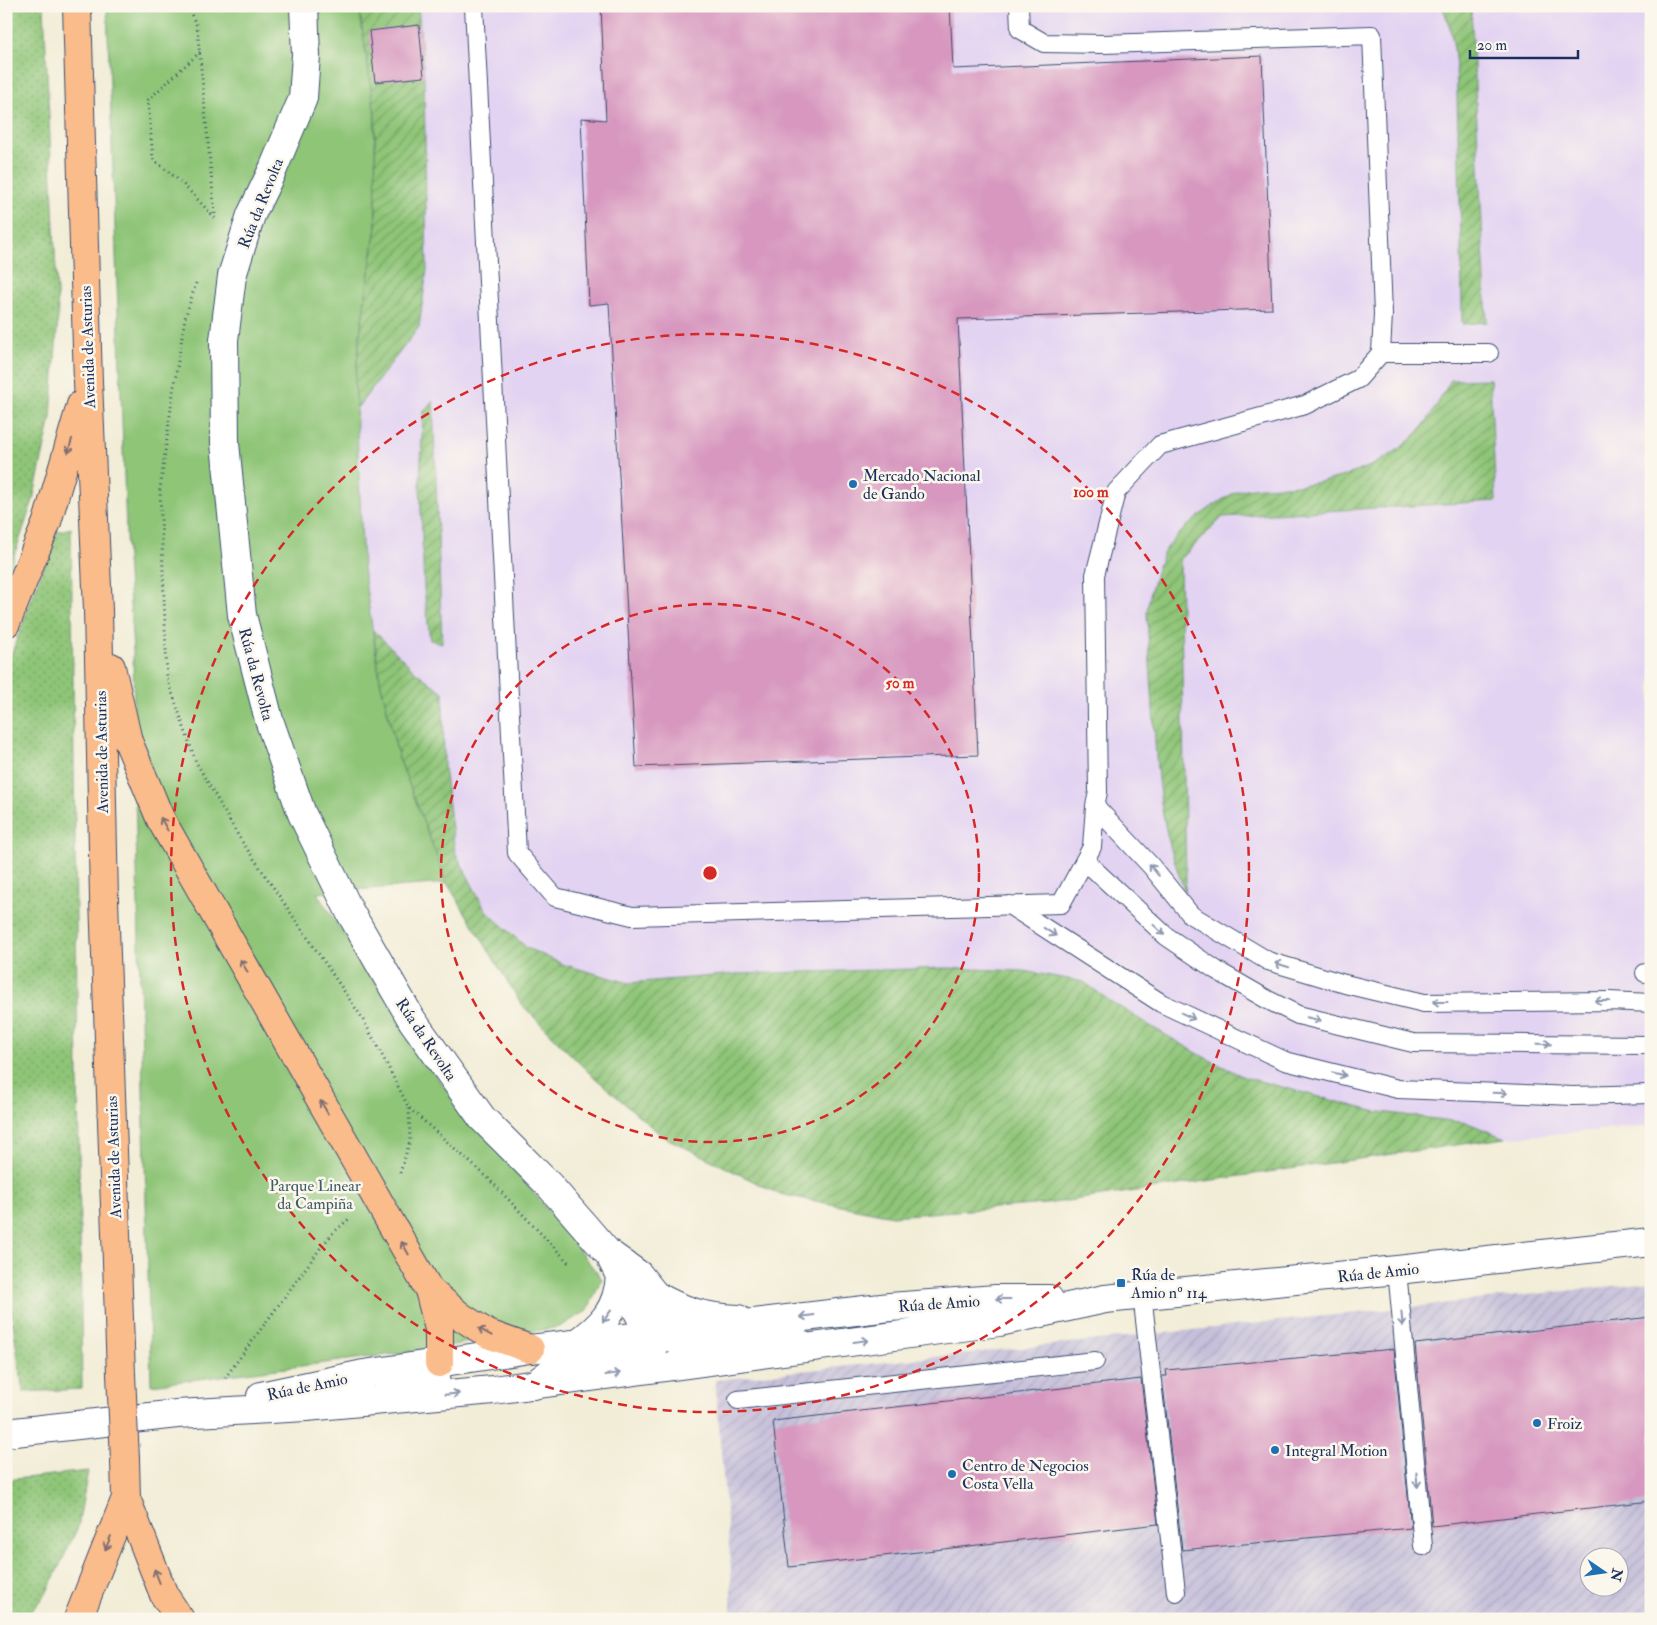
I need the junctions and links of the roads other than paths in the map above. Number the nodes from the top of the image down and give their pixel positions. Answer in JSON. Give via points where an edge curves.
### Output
{"nodes":[{"id":1,"x":77,"y":6,"type":"edge"},
{"id":2,"x":304,"y":6,"type":"edge"},
{"id":3,"x":474,"y":6,"type":"edge"},
{"id":4,"x":1019,"y":6,"type":"edge"},
{"id":5,"x":1381,"y":353,"type":"junction"},
{"id":6,"x":1489,"y":353,"type":"dead end"},
{"id":7,"x":88,"y":382,"type":"junction"},
{"id":8,"x":98,"y":610,"type":"junction"},
{"id":9,"x":6,"y":623,"type":"edge"},
{"id":10,"x":1095,"y":806,"type":"junction"},
{"id":11,"x":1085,"y":861,"type":"junction"},
{"id":12,"x":1009,"y":905,"type":"junction"},
{"id":13,"x":1651,"y":1003,"type":"edge"},
{"id":14,"x":1651,"y":1045,"type":"edge"},
{"id":15,"x":1651,"y":1094,"type":"edge"},
{"id":16,"x":1651,"y":1242,"type":"edge"},
{"id":17,"x":608,"y":1252,"type":"junction"},
{"id":18,"x":1397,"y":1270,"type":"junction"},
{"id":19,"x":620,"y":1276,"type":"junction"},
{"id":20,"x":429,"y":1290,"type":"junction"},
{"id":21,"x":1142,"y":1294,"type":"junction"},
{"id":22,"x":655,"y":1295,"type":"junction"},
{"id":23,"x":1104,"y":1299,"type":"junction"},
{"id":24,"x":774,"y":1320,"type":"junction"},
{"id":25,"x":660,"y":1334,"type":"junction"},
{"id":26,"x":576,"y":1344,"type":"junction"},
{"id":27,"x":820,"y":1346,"type":"junction"},
{"id":28,"x":530,"y":1349,"type":"junction"},
{"id":29,"x":1095,"y":1361,"type":"dead end"},
{"id":30,"x":439,"y":1363,"type":"junction"},
{"id":31,"x":534,"y":1385,"type":"junction"},
{"id":32,"x":738,"y":1400,"type":"dead end"},
{"id":33,"x":322,"y":1406,"type":"junction"},
{"id":34,"x":177,"y":1414,"type":"junction"},
{"id":35,"x":6,"y":1433,"type":"edge"},
{"id":36,"x":126,"y":1498,"type":"junction"},
{"id":37,"x":1423,"y":1546,"type":"dead end"},
{"id":38,"x":1176,"y":1592,"type":"dead end"},
{"id":39,"x":78,"y":1619,"type":"edge"},
{"id":40,"x":180,"y":1619,"type":"edge"}],
"edges":[{"from":1,"to":7,"type":"main road","name":"Avenida de Asturias"},
{"from":2,"to":17,"type":"street","name":"Rúa da Revolta","via":[[306,55],[303,98],[251,216],[232,276],[224,340],[225,443],[242,615],[269,720],[302,814],[350,912],[412,1020],[482,1118],[549,1185]]},
{"from":3,"to":12,"type":"lane","via":[[517,853],[554,897],[632,916]]},
{"from":4,"to":5,"type":"lane","via":[[1020,29],[1044,43],[1372,35],[1383,314]]},
{"from":5,"to":6,"type":"lane"},
{"from":5,"to":10,"type":"lane","via":[[1358,379],[1305,404],[1160,445],[1116,492],[1095,575],[1098,792]]},
{"from":7,"to":8,"type":"main road","name":"Avenida de Asturias"},
{"from":7,"to":9,"type":"main road","one_way":true,"via":[[47,522]]},
{"from":20,"to":8,"type":"main road","one_way":true,"via":[[160,818],[128,741]]},
{"from":8,"to":36,"type":"main road","name":"Avenida de Asturias","bridge":true},
{"from":10,"to":11,"type":"lane","via":[[1092,847]]},
{"from":13,"to":10,"type":"lane","one_way":true,"via":[[1424,1002],[1345,984],[1268,961],[1191,915]]},
{"from":11,"to":12,"type":"lane","via":[[1061,904]]},
{"from":11,"to":14,"type":"lane","one_way":true,"via":[[1166,936],[1216,970],[1298,1015],[1413,1043]]},
{"from":12,"to":15,"type":"lane","one_way":true,"via":[[1160,1003],[1285,1061],[1398,1089],[1573,1096]]},
{"from":16,"to":18,"type":"street","name":"Rúa de Amio"},
{"from":17,"to":19,"type":"street","name":"Rúa da Revolta"},
{"from":17,"to":22,"type":"street","name":"Rúa da Revolta","via":[[638,1275]]},
{"from":18,"to":21,"type":"street","name":"Rúa de Amio"},
{"from":18,"to":37,"type":"lane","one_way":true},
{"from":19,"to":25,"type":"street","name":"Rúa da Revolta","via":[[644,1324]]},
{"from":19,"to":26,"type":"street","one_way":true,"via":[[612,1309],[600,1326]]},
{"from":28,"to":20,"type":"main road","one_way":true,"via":[[488,1334]]},
{"from":20,"to":30,"type":"main road","via":[[439,1329]]},
{"from":21,"to":23,"type":"street","name":"Rúa de Amio"},
{"from":21,"to":38,"type":"lane"},
{"from":22,"to":24,"type":"street","name":"Rúa de Amio","via":[[695,1314],[712,1318]]},
{"from":22,"to":25,"type":"street","name":"Rúa da Revolta","via":[[663,1324]]},
{"from":23,"to":24,"type":"street","name":"Rúa de Amio","one_way":true,"via":[[996,1299],[890,1306]]},
{"from":27,"to":23,"type":"street","name":"Rúa de Amio","one_way":true,"via":[[998,1322]]},
{"from":24,"to":25,"type":"street","name":"Rúa de Amio"},
{"from":25,"to":26,"type":"street","name":"Rúa de Amio"},
{"from":25,"to":27,"type":"street","name":"Rúa de Amio","via":[[691,1344],[754,1339]]},
{"from":25,"to":31,"type":"street","via":[[653,1346],[558,1366]]},
{"from":26,"to":28,"type":"street","name":"Rúa de Amio"},
{"from":31,"to":27,"type":"street","name":"Rúa de Amio","one_way":true},
{"from":28,"to":30,"type":"street","name":"Rúa de Amio"},
{"from":29,"to":32,"type":"lane"},
{"from":30,"to":33,"type":"street","name":"Rúa de Amio","via":[[436,1375],[427,1382],[359,1391]]},
{"from":30,"to":34,"type":"street","name":"Rúa de Amio","via":[[364,1374]]},
{"from":33,"to":31,"type":"street","name":"Rúa de Amio","one_way":true},
{"from":33,"to":34,"type":"street","name":"Rúa de Amio"},
{"from":34,"to":35,"type":"street","name":"Rúa de Amio"},
{"from":36,"to":39,"type":"main road","one_way":true},
{"from":40,"to":36,"type":"main road","one_way":true,"via":[[164,1595]]}]}
